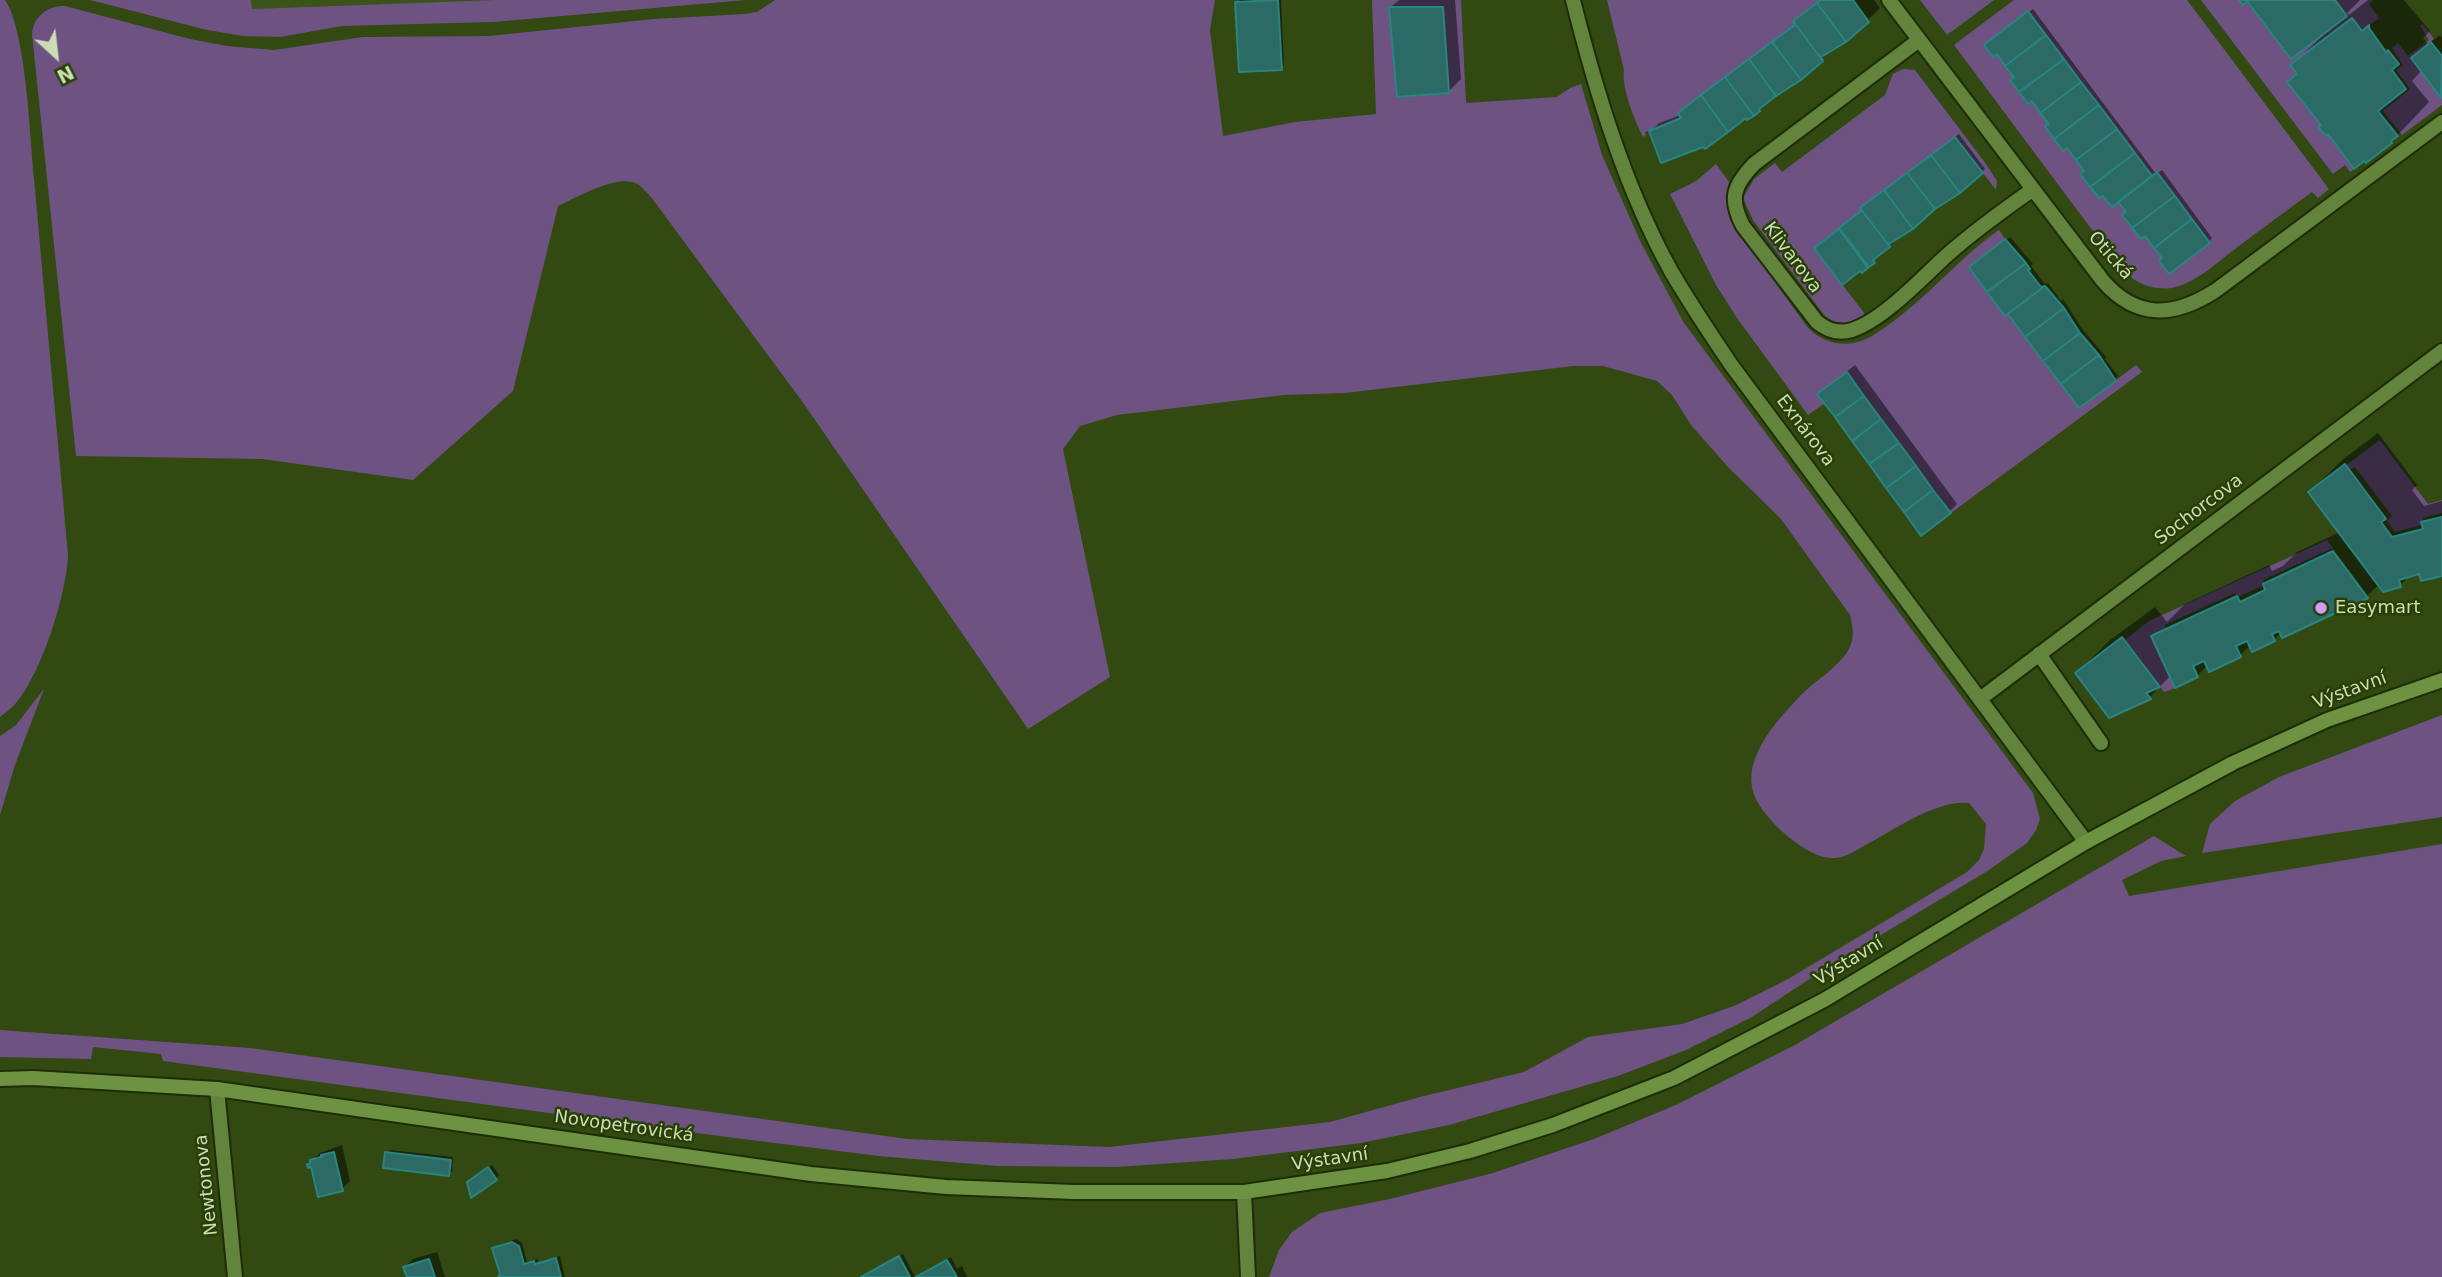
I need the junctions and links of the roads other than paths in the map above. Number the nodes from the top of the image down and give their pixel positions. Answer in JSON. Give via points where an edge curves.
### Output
{"nodes":[{"id":1,"x":1573,"y":0,"type":"edge"},
{"id":2,"x":1889,"y":0,"type":"edge"},
{"id":3,"x":1919,"y":40,"type":"junction"},
{"id":4,"x":2442,"y":122,"type":"edge"},
{"id":5,"x":2032,"y":190,"type":"junction"},
{"id":6,"x":2442,"y":351,"type":"edge"},
{"id":7,"x":2039,"y":654,"type":"junction"},
{"id":8,"x":2442,"y":680,"type":"edge"},
{"id":9,"x":1980,"y":699,"type":"junction"},
{"id":10,"x":2101,"y":743,"type":"dead end"},
{"id":11,"x":2086,"y":842,"type":"junction"},
{"id":12,"x":0,"y":1079,"type":"edge"},
{"id":13,"x":217,"y":1089,"type":"junction"},
{"id":14,"x":1244,"y":1192,"type":"junction"},
{"id":15,"x":235,"y":1277,"type":"edge"},
{"id":16,"x":1248,"y":1277,"type":"edge"}],
"edges":[{"from":1,"to":9,"type":"street","name":"Exnárova","via":[[1618,149],[1671,271],[1732,366]]},
{"from":2,"to":3,"type":"street","name":"Otická"},
{"from":3,"to":5,"type":"street","name":"Otická"},
{"from":3,"to":5,"type":"street","name":"Klivarova","via":[[1744,174],[1734,200],[1743,226],[1817,322],[1841,332],[1862,326],[1887,308]]},
{"from":4,"to":5,"type":"street","name":"Otická","via":[[2215,291],[2164,312],[2133,305],[2110,289]]},
{"from":6,"to":7,"type":"street","name":"Sochorcova"},
{"from":7,"to":9,"type":"street","name":"Sochorcova"},
{"from":7,"to":10,"type":"street"},
{"from":8,"to":11,"type":"main road","name":"Výstavní","via":[[2315,725],[2232,762]]},
{"from":9,"to":11,"type":"street","name":"Exnárova"},
{"from":11,"to":14,"type":"main road","name":"Výstavní","via":[[1824,1000],[1674,1078],[1470,1151],[1387,1171]]},
{"from":12,"to":13,"type":"main road","name":"Novopetrovická"},
{"from":13,"to":14,"type":"main road","name":"Novopetrovická","via":[[869,1181],[1074,1192]]},
{"from":13,"to":15,"type":"street","name":"Newtonova"},
{"from":14,"to":16,"type":"street"}]}
